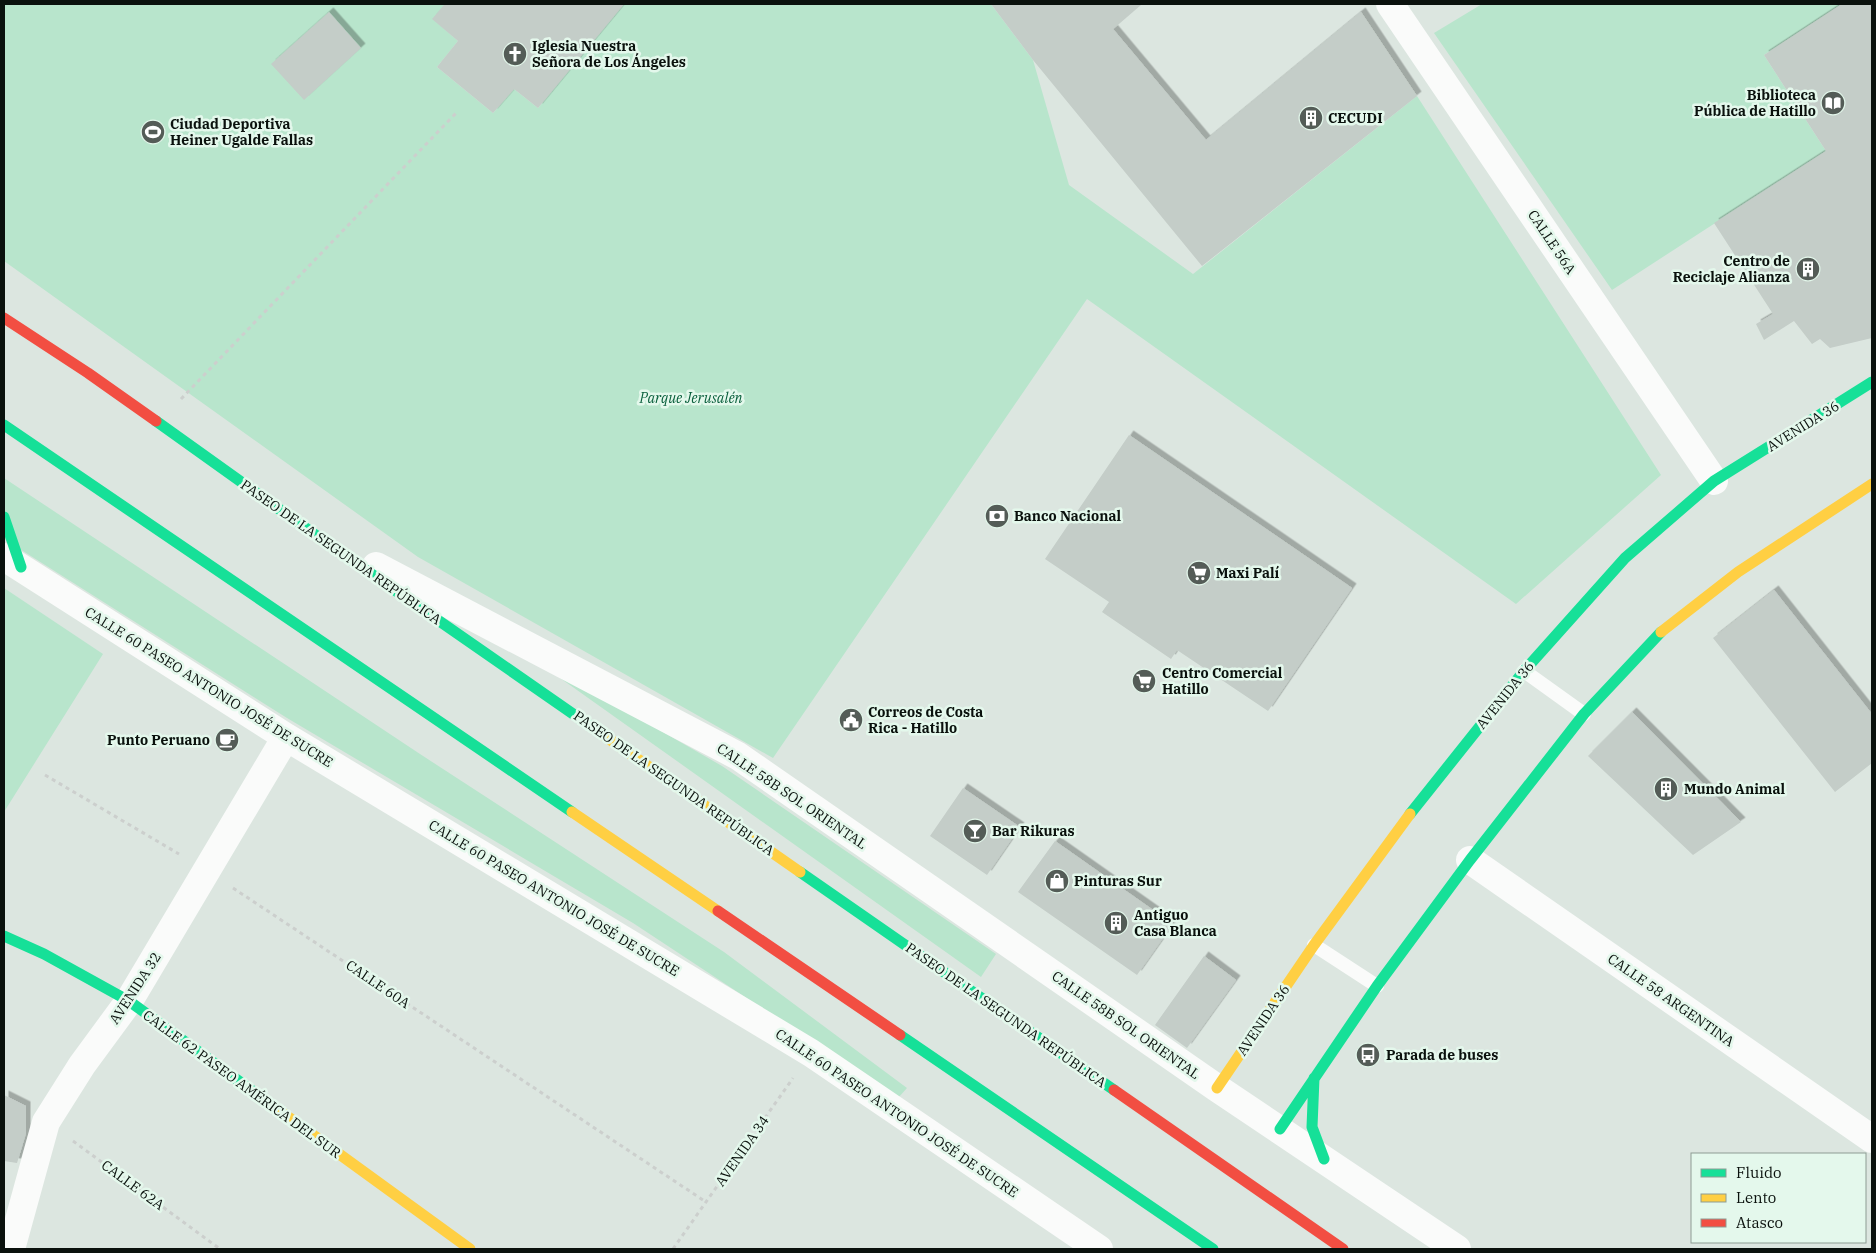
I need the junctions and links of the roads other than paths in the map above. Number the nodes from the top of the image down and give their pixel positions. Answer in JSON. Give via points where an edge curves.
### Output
{"nodes":[{"id":1,"x":1390,"y":4,"type":"edge"},
{"id":2,"x":4,"y":307,"type":"edge"},
{"id":3,"x":4,"y":318,"type":"edge"},
{"id":4,"x":88,"y":373,"type":"junction"},
{"id":5,"x":1872,"y":382,"type":"edge"},
{"id":6,"x":4,"y":425,"type":"edge"},
{"id":7,"x":1714,"y":481,"type":"junction"},
{"id":8,"x":1872,"y":484,"type":"edge"},
{"id":9,"x":4,"y":517,"type":"edge"},
{"id":10,"x":314,"y":534,"type":"junction"},
{"id":11,"x":12,"y":562,"type":"edge"},
{"id":12,"x":1524,"y":671,"type":"junction"},
{"id":13,"x":1584,"y":714,"type":"junction"},
{"id":14,"x":286,"y":737,"type":"junction"},
{"id":15,"x":1470,"y":860,"type":"junction"},
{"id":16,"x":4,"y":936,"type":"edge"},
{"id":17,"x":1314,"y":945,"type":"junction"},
{"id":18,"x":1377,"y":986,"type":"junction"},
{"id":19,"x":129,"y":1002,"type":"junction"},
{"id":20,"x":1314,"y":1077,"type":"junction"},
{"id":21,"x":1217,"y":1088,"type":"junction"},
{"id":22,"x":1280,"y":1130,"type":"junction"},
{"id":23,"x":1872,"y":1139,"type":"edge"},
{"id":24,"x":1324,"y":1159,"type":"junction"},
{"id":25,"x":11,"y":1249,"type":"edge"},
{"id":26,"x":470,"y":1249,"type":"edge"},
{"id":27,"x":1099,"y":1249,"type":"edge"},
{"id":28,"x":1213,"y":1249,"type":"edge"},
{"id":29,"x":1344,"y":1249,"type":"edge"},
{"id":30,"x":1457,"y":1249,"type":"edge"}],
"edges":[{"from":1,"to":7,"type":"street","name":"CALLE 56A"},
{"from":2,"to":4,"type":"main road"},
{"from":3,"to":4,"type":"main road","name":"PASEO DE LA SEGUNDA REPÚBLICA"},
{"from":4,"to":10,"type":"main road","name":"PASEO DE LA SEGUNDA REPÚBLICA"},
{"from":5,"to":7,"type":"main road","name":"AVENIDA 36"},
{"from":6,"to":28,"type":"main road"},
{"from":7,"to":12,"type":"main road","name":"AVENIDA 36","via":[[1625,558]]},
{"from":8,"to":13,"type":"main road","via":[[1738,572],[1663,630]]},
{"from":9,"to":11,"type":"main road"},
{"from":10,"to":21,"type":"street","name":"CALLE 58B SOL ORIENTAL","via":[[738,756]]},
{"from":10,"to":29,"type":"main road","name":"PASEO DE LA SEGUNDA REPÚBLICA"},
{"from":11,"to":14,"type":"street","name":"CALLE 60 PASEO ANTONIO JOSÉ DE SUCRE"},
{"from":12,"to":13,"type":"lane"},
{"from":12,"to":17,"type":"main road","name":"AVENIDA 36","via":[[1424,795]]},
{"from":13,"to":15,"type":"main road"},
{"from":14,"to":19,"type":"street","name":"AVENIDA 32"},
{"from":14,"to":27,"type":"street","name":"CALLE 60 PASEO ANTONIO JOSÉ DE SUCRE","via":[[811,1053]]},
{"from":15,"to":18,"type":"main road"},
{"from":15,"to":23,"type":"street","name":"CALLE 58 ARGENTINA"},
{"from":16,"to":19,"type":"main road","name":"CALLE 62 PASEO AMÉRICA DEL SUR","via":[[44,954]]},
{"from":17,"to":18,"type":"lane"},
{"from":17,"to":21,"type":"main road","name":"AVENIDA 36"},
{"from":18,"to":20,"type":"main road"},
{"from":19,"to":25,"type":"street","name":"AVENIDA 32","via":[[82,1065],[46,1122]]},
{"from":19,"to":26,"type":"main road","name":"CALLE 62 PASEO AMÉRICA DEL SUR"},
{"from":20,"to":22,"type":"main road"},
{"from":20,"to":24,"type":"main road","via":[[1312,1127]]},
{"from":21,"to":22,"type":"street"},
{"from":22,"to":24,"type":"street"},
{"from":24,"to":30,"type":"street"}]}
